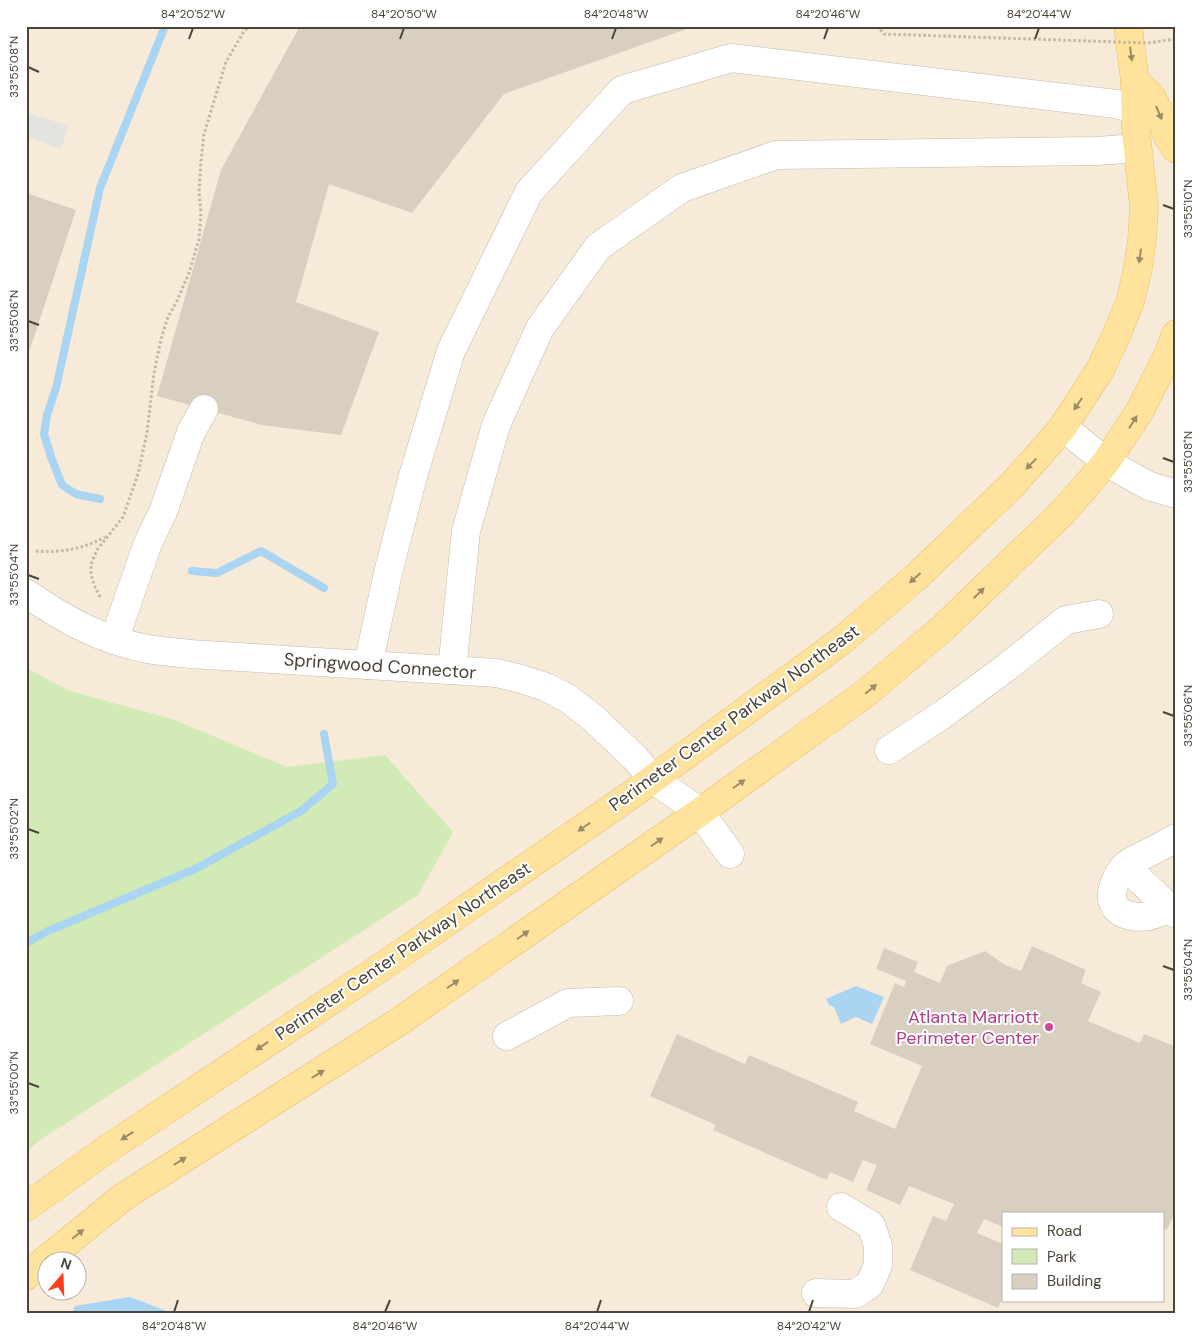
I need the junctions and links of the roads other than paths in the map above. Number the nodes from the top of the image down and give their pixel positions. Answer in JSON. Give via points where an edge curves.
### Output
{"nodes":[{"id":1,"x":1128,"y":26,"type":"edge"},
{"id":2,"x":1135,"y":81,"type":"junction"},
{"id":3,"x":1136,"y":110,"type":"junction"},
{"id":4,"x":1137,"y":148,"type":"junction"},
{"id":5,"x":1176,"y":149,"type":"edge"},
{"id":6,"x":1176,"y":334,"type":"edge"},
{"id":7,"x":204,"y":409,"type":"dead end"},
{"id":8,"x":1063,"y":427,"type":"junction"},
{"id":9,"x":1106,"y":462,"type":"junction"},
{"id":10,"x":1176,"y":494,"type":"edge"},
{"id":11,"x":26,"y":593,"type":"edge"},
{"id":12,"x":1099,"y":614,"type":"dead end"},
{"id":13,"x":114,"y":640,"type":"junction"},
{"id":14,"x":368,"y":665,"type":"junction"},
{"id":15,"x":452,"y":670,"type":"junction"},
{"id":16,"x":889,"y":750,"type":"dead end"},
{"id":17,"x":653,"y":779,"type":"junction"},
{"id":18,"x":700,"y":812,"type":"junction"},
{"id":19,"x":1176,"y":838,"type":"edge"},
{"id":20,"x":730,"y":854,"type":"dead end"},
{"id":21,"x":1125,"y":866,"type":"junction"},
{"id":22,"x":1172,"y":911,"type":"edge"},
{"id":23,"x":619,"y":1001,"type":"dead end"},
{"id":24,"x":507,"y":1036,"type":"dead end"},
{"id":25,"x":26,"y":1207,"type":"edge"},
{"id":26,"x":841,"y":1207,"type":"dead end"},
{"id":27,"x":26,"y":1276,"type":"edge"},
{"id":28,"x":816,"y":1292,"type":"dead end"}],
"edges":[{"from":1,"to":2,"type":"main road","name":"Perimeter Center Parkway Northeast","one_way":true},
{"from":2,"to":3,"type":"main road","name":"Perimeter Center Parkway Northeast"},
{"from":2,"to":5,"type":"main road","one_way":true,"via":[[1151,96]]},
{"from":3,"to":4,"type":"main road","name":"Perimeter Center Parkway Northeast"},
{"from":3,"to":14,"type":"street","via":[[1109,103],[731,58],[622,90],[529,192],[450,351],[413,476]]},
{"from":4,"to":8,"type":"main road","name":"Perimeter Center Parkway Northeast","one_way":true,"via":[[1144,207],[1138,268],[1130,302],[1100,370]]},
{"from":4,"to":15,"type":"street","via":[[776,155],[682,188],[598,247],[540,328],[496,425],[466,531]]},
{"from":9,"to":6,"type":"main road","one_way":true,"via":[[1139,412]]},
{"from":7,"to":13,"type":"street","via":[[191,432]]},
{"from":8,"to":9,"type":"street"},
{"from":8,"to":17,"type":"main road","name":"Perimeter Center Parkway Northeast","one_way":true,"via":[[1011,486],[915,578],[841,642]]},
{"from":9,"to":10,"type":"street","via":[[1149,486]]},
{"from":18,"to":9,"type":"main road","one_way":true,"via":[[866,693],[944,627],[1063,512]]},
{"from":11,"to":13,"type":"street","name":"Springwood Connector","via":[[88,631]]},
{"from":12,"to":16,"type":"street","via":[[1066,620],[1007,667]]},
{"from":13,"to":14,"type":"street","name":"Springwood Connector","via":[[149,650]]},
{"from":14,"to":15,"type":"street","name":"Springwood Connector"},
{"from":15,"to":17,"type":"street","name":"Springwood Connector","via":[[497,673],[546,687],[592,717]]},
{"from":17,"to":18,"type":"street","name":"Springwood Connector"},
{"from":17,"to":25,"type":"main road","name":"Perimeter Center Parkway Northeast","one_way":true},
{"from":18,"to":20,"type":"street","name":"Springwood Connector"},
{"from":27,"to":18,"type":"main road","one_way":true,"via":[[123,1197],[400,1021]]},
{"from":19,"to":21,"type":"street"},
{"from":21,"to":22,"type":"street"},
{"from":21,"to":22,"type":"street","via":[[1111,891],[1114,907],[1139,917]]},
{"from":23,"to":24,"type":"street","via":[[568,1003]]},
{"from":26,"to":28,"type":"street","via":[[871,1225],[878,1245],[878,1265],[870,1284],[855,1294]]}]}
